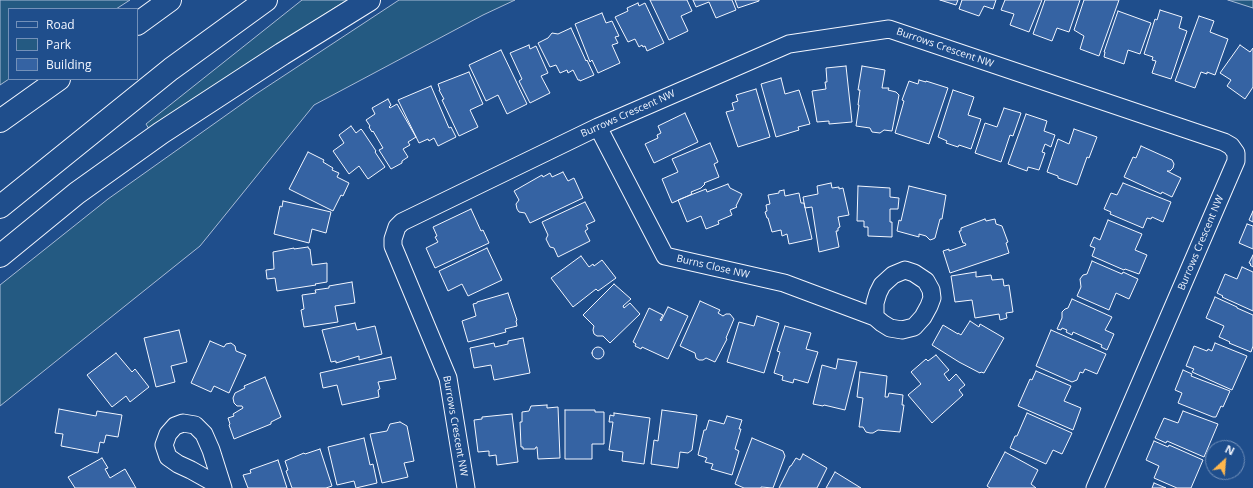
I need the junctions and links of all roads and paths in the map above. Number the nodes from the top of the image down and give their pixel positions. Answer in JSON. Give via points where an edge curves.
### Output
{"nodes":[{"id":1,"x":170,"y":0,"type":"edge"},
{"id":2,"x":266,"y":0,"type":"edge"},
{"id":3,"x":369,"y":0,"type":"edge"},
{"id":4,"x":138,"y":23,"type":"edge"},
{"id":5,"x":58,"y":80,"type":"edge"},
{"id":6,"x":0,"y":121,"type":"edge"},
{"id":7,"x":598,"y":127,"type":"junction"},
{"id":8,"x":0,"y":207,"type":"edge"},
{"id":9,"x":0,"y":256,"type":"edge"},
{"id":10,"x":875,"y":317,"type":"dead end"},
{"id":11,"x":466,"y":488,"type":"edge"},
{"id":12,"x":1095,"y":488,"type":"edge"}],
"edges":[{"from":1,"to":4,"type":"highway"},
{"from":2,"to":8,"type":"highway","via":[[172,69]]},
{"from":3,"to":9,"type":"highway","via":[[161,133],[77,192]]},
{"from":5,"to":6,"type":"highway"},
{"from":7,"to":10,"type":"street","name":"Burns Close NW","via":[[665,256],[784,283]]},
{"from":7,"to":11,"type":"street","name":"Burrows Crescent NW","via":[[402,222],[395,232],[393,246],[448,378]]},
{"from":7,"to":12,"type":"street","name":"Burrows Crescent NW","via":[[790,44],[889,29],[1231,146],[1236,153],[1236,161]]}]}
